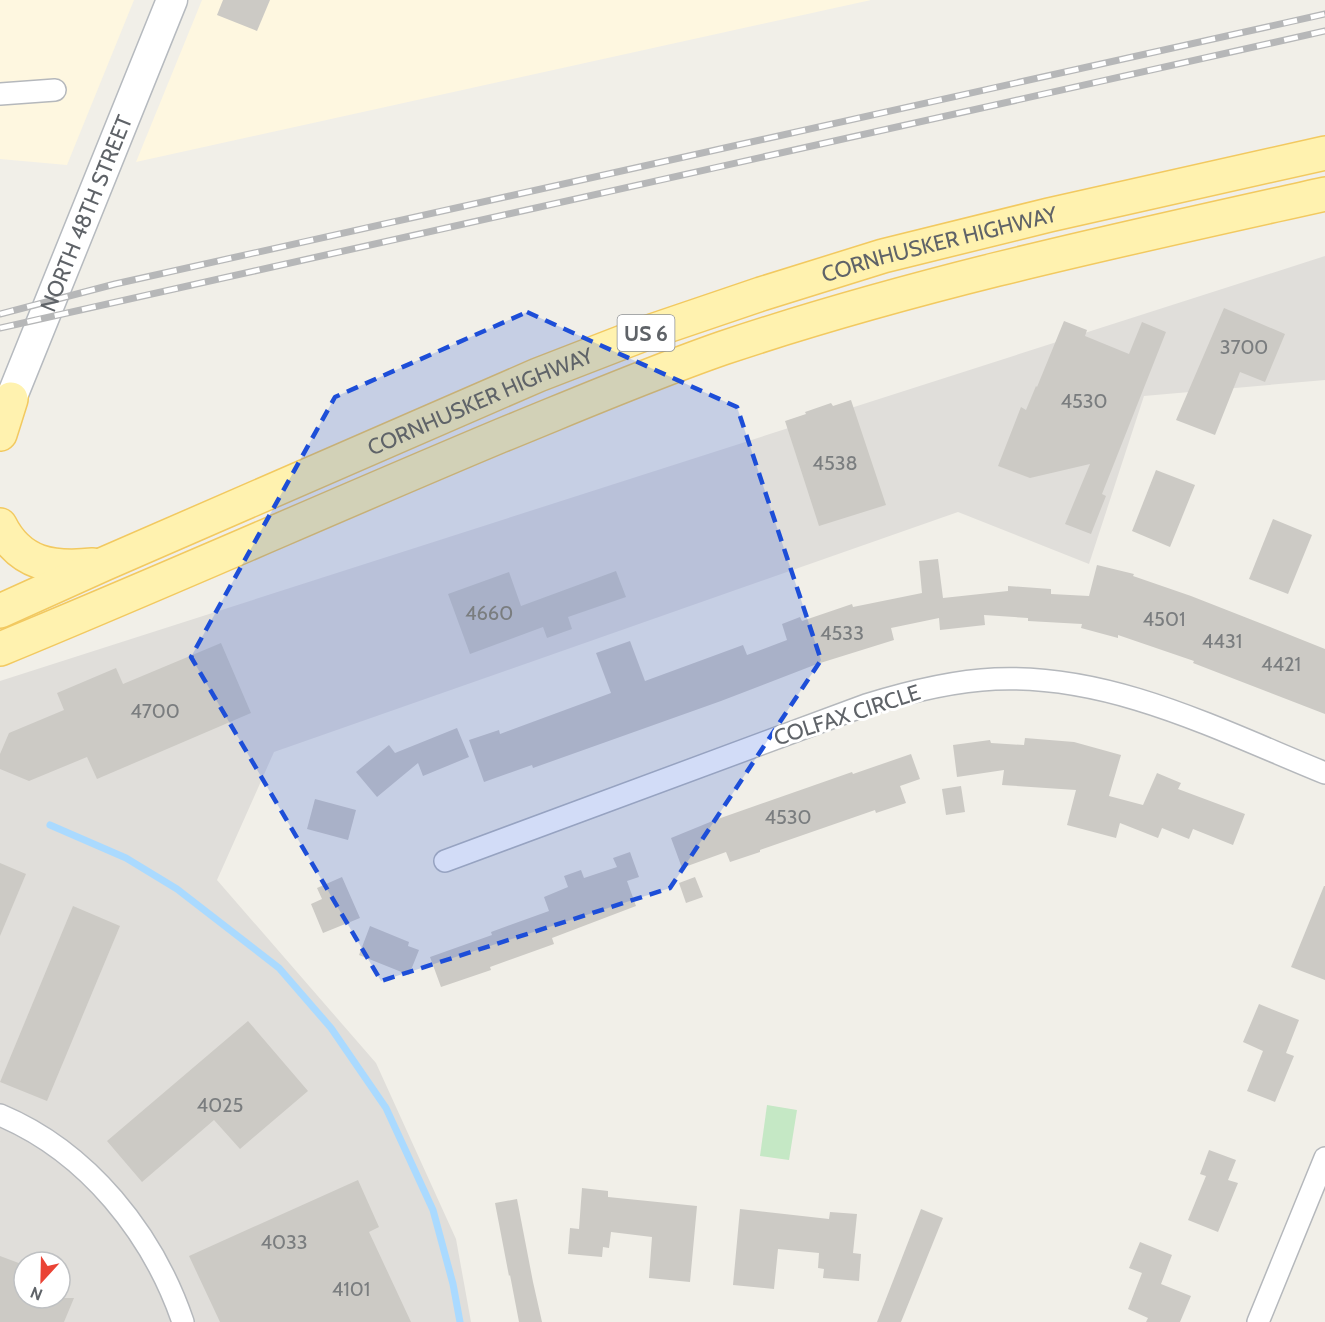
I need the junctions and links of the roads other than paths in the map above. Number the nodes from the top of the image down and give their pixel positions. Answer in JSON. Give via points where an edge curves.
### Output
{"nodes":[{"id":1,"x":172,"y":0,"type":"edge"},
{"id":2,"x":55,"y":90,"type":"dead end"},
{"id":3,"x":0,"y":94,"type":"edge"},
{"id":4,"x":1325,"y":153,"type":"edge"},
{"id":5,"x":1325,"y":194,"type":"edge"},
{"id":6,"x":4,"y":414,"type":"edge"},
{"id":7,"x":0,"y":434,"type":"edge"},
{"id":8,"x":0,"y":525,"type":"edge"},
{"id":9,"x":104,"y":564,"type":"junction"},
{"id":10,"x":0,"y":611,"type":"edge"},
{"id":11,"x":0,"y":649,"type":"edge"},
{"id":12,"x":1325,"y":773,"type":"edge"},
{"id":13,"x":445,"y":861,"type":"dead end"},
{"id":14,"x":0,"y":1115,"type":"edge"},
{"id":15,"x":1325,"y":1158,"type":"edge"},
{"id":16,"x":183,"y":1322,"type":"edge"},
{"id":17,"x":1258,"y":1322,"type":"edge"}],
"edges":[{"from":1,"to":6,"type":"main road","name":"NORTH 48TH STREET"},
{"from":2,"to":3,"type":"street"},
{"from":4,"to":9,"type":"main road","name":"CORNHUSKER HIGHWAY","number":"US 6","via":[[1049,215],[905,251],[761,294],[538,375]]},
{"from":5,"to":11,"type":"main road","name":"CORNHUSKER HIGHWAY","number":"US 6","via":[[976,274],[722,349],[390,482]]},
{"from":6,"to":7,"type":"main road"},
{"from":8,"to":9,"type":"main road","via":[[17,549],[39,562],[64,567]]},
{"from":9,"to":10,"type":"main road","name":"CORNHUSKER HIGHWAY","number":"US 6"},
{"from":12,"to":13,"type":"street","name":"COLFAX CIRCLE","via":[[1134,698],[1045,681],[970,681],[902,693],[866,705]]},
{"from":14,"to":16,"type":"street","via":[[56,1148],[121,1207],[154,1255]]},
{"from":15,"to":17,"type":"street"}]}
